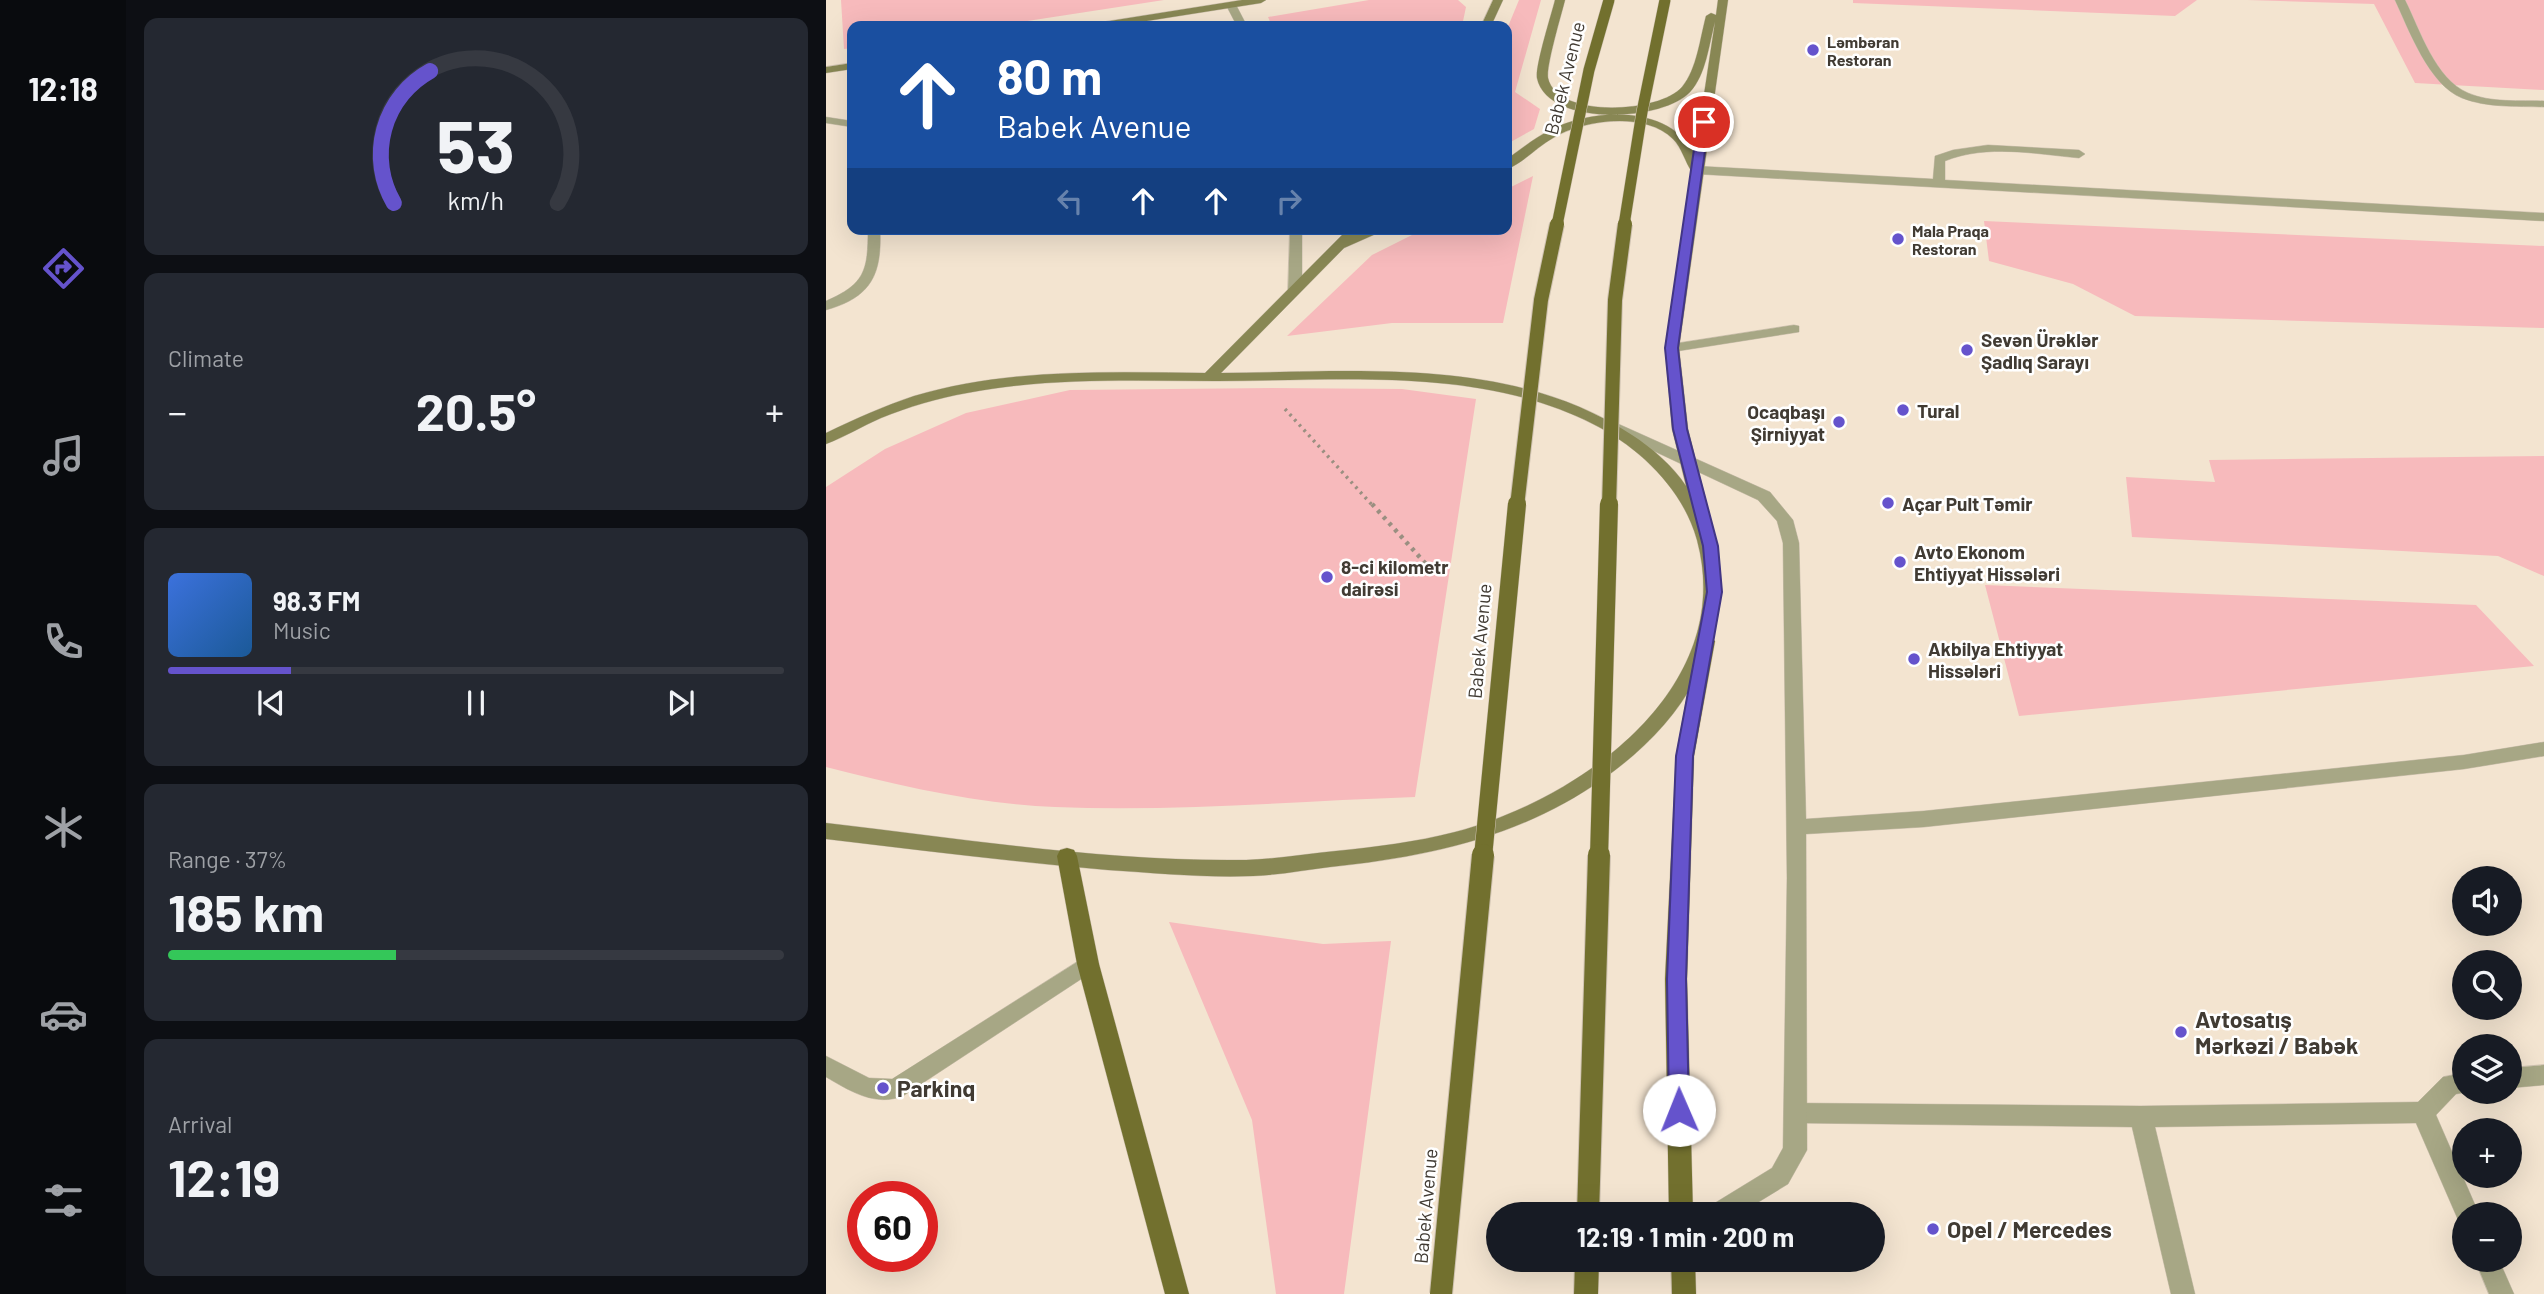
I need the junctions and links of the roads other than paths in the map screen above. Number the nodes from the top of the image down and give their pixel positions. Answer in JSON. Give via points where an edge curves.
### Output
{"nodes":[{"id":1,"x":1261,"y":0,"type":"edge"},
{"id":2,"x":1497,"y":0,"type":"edge"},
{"id":3,"x":1560,"y":0,"type":"edge"},
{"id":4,"x":1609,"y":0,"type":"edge"},
{"id":5,"x":1665,"y":0,"type":"edge"},
{"id":6,"x":1716,"y":0,"type":"edge"},
{"id":7,"x":1723,"y":0,"type":"edge"},
{"id":8,"x":2400,"y":0,"type":"edge"},
{"id":9,"x":1231,"y":2,"type":"edge"},
{"id":10,"x":1125,"y":21,"type":"edge"},
{"id":11,"x":1240,"y":21,"type":"edge"},
{"id":12,"x":1488,"y":21,"type":"edge"},
{"id":13,"x":847,"y":67,"type":"edge"},
{"id":14,"x":826,"y":70,"type":"edge"},
{"id":15,"x":2544,"y":104,"type":"edge"},
{"id":16,"x":826,"y":120,"type":"edge"},
{"id":17,"x":847,"y":123,"type":"edge"},
{"id":18,"x":2079,"y":154,"type":"dead end"},
{"id":19,"x":1512,"y":161,"type":"edge"},
{"id":20,"x":1696,"y":170,"type":"junction"},
{"id":21,"x":1939,"y":183,"type":"junction"},
{"id":22,"x":2544,"y":217,"type":"edge"},
{"id":23,"x":874,"y":235,"type":"edge"},
{"id":24,"x":1296,"y":235,"type":"edge"},
{"id":25,"x":1350,"y":235,"type":"edge"},
{"id":26,"x":1367,"y":235,"type":"edge"},
{"id":27,"x":1339,"y":247,"type":"junction"},
{"id":28,"x":1295,"y":290,"type":"junction"},
{"id":29,"x":826,"y":306,"type":"edge"},
{"id":30,"x":1794,"y":329,"type":"dead end"},
{"id":31,"x":1672,"y":348,"type":"junction"},
{"id":32,"x":1209,"y":377,"type":"junction"},
{"id":33,"x":1600,"y":421,"type":"junction"},
{"id":34,"x":826,"y":439,"type":"edge"},
{"id":35,"x":1688,"y":460,"type":"junction"},
{"id":36,"x":1710,"y":546,"type":"junction"},
{"id":37,"x":1706,"y":641,"type":"junction"},
{"id":38,"x":2544,"y":749,"type":"edge"},
{"id":39,"x":1794,"y":827,"type":"junction"},
{"id":40,"x":826,"y":831,"type":"edge"},
{"id":41,"x":1067,"y":856,"type":"junction"},
{"id":42,"x":1088,"y":964,"type":"junction"},
{"id":43,"x":826,"y":1066,"type":"edge"},
{"id":44,"x":2544,"y":1075,"type":"edge"},
{"id":45,"x":2522,"y":1077,"type":"edge"},
{"id":46,"x":2452,"y":1084,"type":"edge"},
{"id":47,"x":2423,"y":1112,"type":"junction"},
{"id":48,"x":1795,"y":1113,"type":"junction"},
{"id":49,"x":2141,"y":1117,"type":"junction"},
{"id":50,"x":1588,"y":1202,"type":"edge"},
{"id":51,"x":1681,"y":1202,"type":"edge"},
{"id":52,"x":1738,"y":1202,"type":"edge"},
{"id":53,"x":2463,"y":1202,"type":"edge"},
{"id":54,"x":1587,"y":1272,"type":"edge"},
{"id":55,"x":1683,"y":1272,"type":"edge"},
{"id":56,"x":2492,"y":1272,"type":"edge"},
{"id":57,"x":1177,"y":1294,"type":"edge"},
{"id":58,"x":1441,"y":1294,"type":"edge"},
{"id":59,"x":1586,"y":1294,"type":"edge"},
{"id":60,"x":1684,"y":1294,"type":"edge"},
{"id":61,"x":2183,"y":1294,"type":"edge"},
{"id":62,"x":2502,"y":1294,"type":"edge"}],
"edges":[{"from":1,"to":9,"type":"main road"},
{"from":2,"to":12,"type":"main road"},
{"from":3,"to":6,"type":"main road","via":[[1543,85],[1564,103],[1609,112],[1657,106],[1684,92]]},
{"from":4,"to":58,"type":"main road","name":"Babek Avenue","bridge":true,"via":[[1541,300]]},
{"from":5,"to":50,"type":"main road","bridge":true,"via":[[1648,70],[1615,300]]},
{"from":7,"to":20,"type":"main road"},
{"from":8,"to":15,"type":"street","via":[[2438,72],[2459,93],[2497,102]]},
{"from":9,"to":10,"type":"main road"},
{"from":9,"to":11,"type":"street"},
{"from":13,"to":14,"type":"main road"},
{"from":16,"to":17,"type":"street"},
{"from":18,"to":21,"type":"street","via":[[1953,152],[1939,159]]},
{"from":19,"to":20,"type":"main road","via":[[1569,126],[1622,120],[1672,132]]},
{"from":20,"to":21,"type":"street"},
{"from":20,"to":31,"type":"main road"},
{"from":21,"to":22,"type":"street"},
{"from":23,"to":29,"type":"street","via":[[872,275],[856,293]]},
{"from":24,"to":28,"type":"street"},
{"from":25,"to":27,"type":"main road"},
{"from":26,"to":27,"type":"main road"},
{"from":27,"to":28,"type":"main road"},
{"from":28,"to":32,"type":"main road"},
{"from":30,"to":31,"type":"street"},
{"from":31,"to":35,"type":"main road","via":[[1674,393]]},
{"from":32,"to":33,"type":"main road","via":[[1368,377],[1475,384],[1530,395]]},
{"from":32,"to":34,"type":"main road","via":[[1010,380],[928,397]]},
{"from":33,"to":35,"type":"street"},
{"from":33,"to":36,"type":"main road","via":[[1664,467],[1692,504]]},
{"from":35,"to":36,"type":"main road"},
{"from":35,"to":39,"type":"street","via":[[1764,496],[1785,520],[1791,543]]},
{"from":36,"to":37,"type":"main road","via":[[1714,592]]},
{"from":37,"to":41,"type":"main road","via":[[1684,687],[1655,722],[1600,772],[1541,808],[1472,835],[1397,853],[1247,868]]},
{"from":37,"to":51,"type":"main road","via":[[1685,756],[1676,979]]},
{"from":38,"to":39,"type":"street","via":[[2464,762],[1924,819]]},
{"from":39,"to":48,"type":"street"},
{"from":40,"to":41,"type":"main road"},
{"from":41,"to":42,"type":"main road"},
{"from":42,"to":43,"type":"street","via":[[895,1089],[866,1088]]},
{"from":42,"to":57,"type":"main road"},
{"from":44,"to":45,"type":"street"},
{"from":46,"to":47,"type":"street"},
{"from":47,"to":49,"type":"street"},
{"from":47,"to":53,"type":"street"},
{"from":48,"to":49,"type":"street"},
{"from":48,"to":52,"type":"street","via":[[1795,1150],[1780,1176]]},
{"from":49,"to":61,"type":"street"},
{"from":54,"to":59,"type":"main road"},
{"from":55,"to":60,"type":"main road"},
{"from":56,"to":62,"type":"street"}]}
